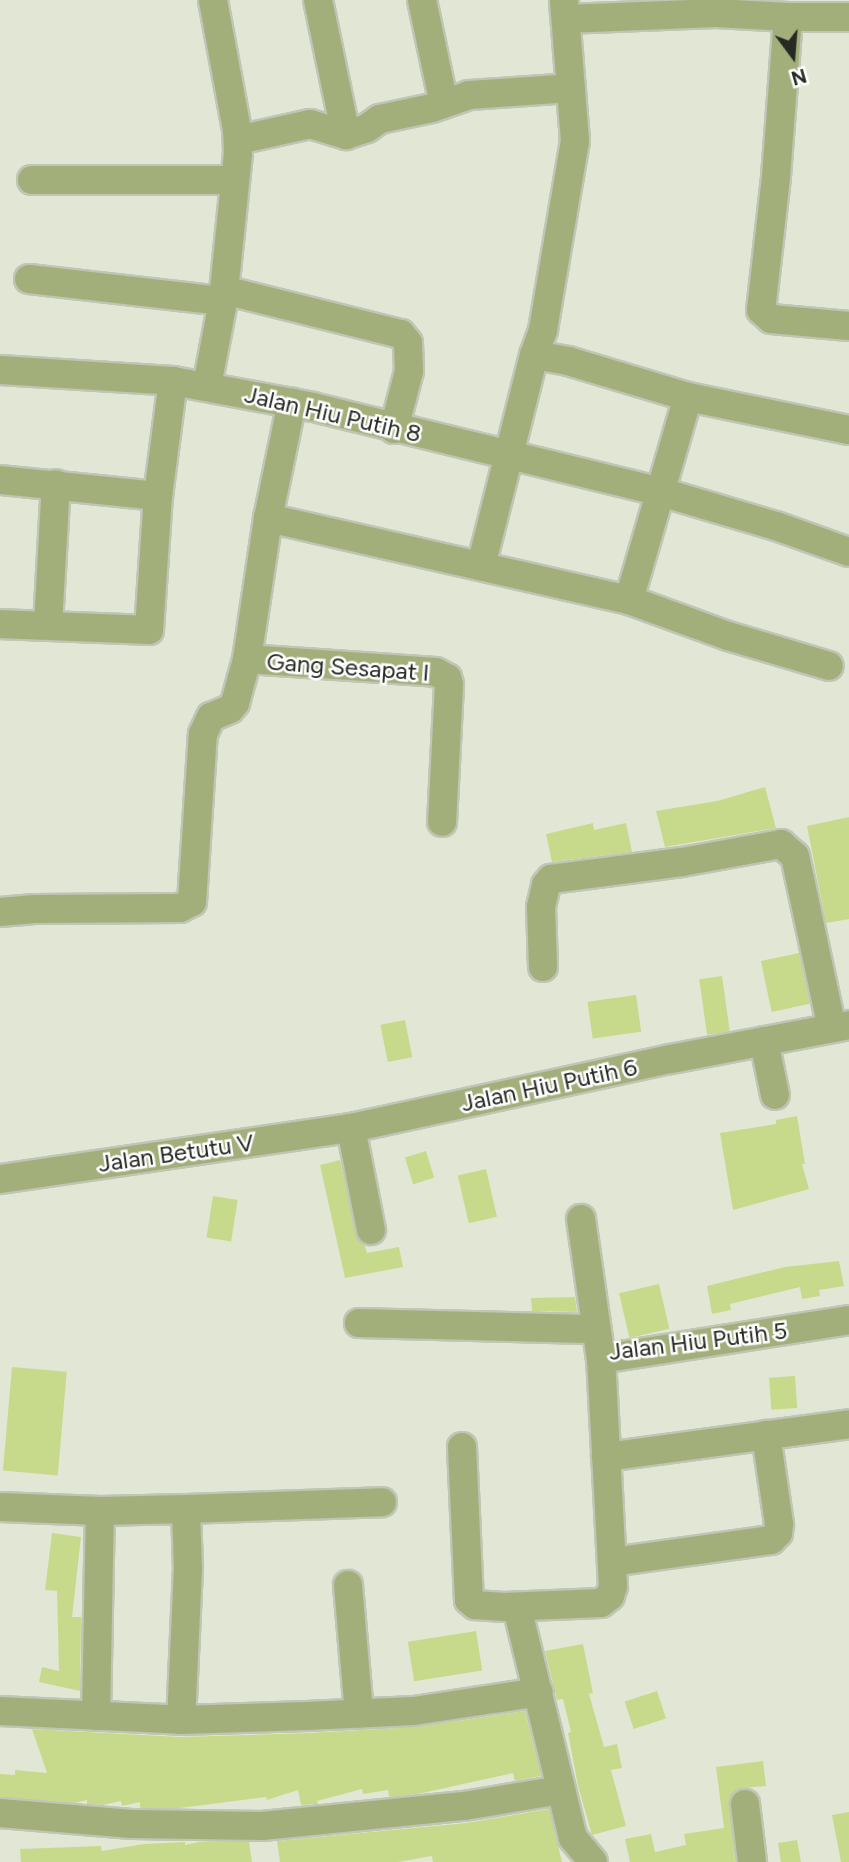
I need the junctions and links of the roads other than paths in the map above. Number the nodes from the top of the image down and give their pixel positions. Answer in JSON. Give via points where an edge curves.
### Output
{"nodes":[{"id":1,"x":213,"y":0,"type":"edge"},
{"id":2,"x":318,"y":0,"type":"edge"},
{"id":3,"x":422,"y":0,"type":"edge"},
{"id":4,"x":565,"y":10,"type":"edge"},
{"id":5,"x":788,"y":17,"type":"junction"},
{"id":6,"x":849,"y":18,"type":"edge"},
{"id":7,"x":571,"y":88,"type":"junction"},
{"id":8,"x":444,"y":104,"type":"junction"},
{"id":9,"x":346,"y":135,"type":"junction"},
{"id":10,"x":238,"y":140,"type":"junction"},
{"id":11,"x":32,"y":180,"type":"dead end"},
{"id":12,"x":235,"y":180,"type":"junction"},
{"id":13,"x":29,"y":279,"type":"dead end"},
{"id":14,"x":224,"y":296,"type":"junction"},
{"id":15,"x":849,"y":326,"type":"edge"},
{"id":16,"x":534,"y":355,"type":"junction"},
{"id":17,"x":0,"y":370,"type":"edge"},
{"id":18,"x":173,"y":382,"type":"junction"},
{"id":19,"x":207,"y":386,"type":"junction"},
{"id":20,"x":688,"y":397,"type":"junction"},
{"id":21,"x":292,"y":402,"type":"junction"},
{"id":22,"x":394,"y":429,"type":"junction"},
{"id":23,"x":849,"y":430,"type":"edge"},
{"id":24,"x":506,"y":457,"type":"junction"},
{"id":25,"x":0,"y":480,"type":"edge"},
{"id":26,"x":56,"y":484,"type":"junction"},
{"id":27,"x":661,"y":492,"type":"junction"},
{"id":28,"x":158,"y":496,"type":"junction"},
{"id":29,"x":268,"y":518,"type":"junction"},
{"id":30,"x":849,"y":552,"type":"edge"},
{"id":31,"x":481,"y":566,"type":"junction"},
{"id":32,"x":629,"y":600,"type":"junction"},
{"id":33,"x":0,"y":624,"type":"edge"},
{"id":34,"x":48,"y":625,"type":"junction"},
{"id":35,"x":247,"y":659,"type":"junction"},
{"id":36,"x":829,"y":666,"type":"dead end"},
{"id":37,"x":442,"y":822,"type":"dead end"},
{"id":38,"x":0,"y":912,"type":"edge"},
{"id":39,"x":543,"y":967,"type":"dead end"},
{"id":40,"x":840,"y":1026,"type":"edge"},
{"id":41,"x":764,"y":1041,"type":"junction"},
{"id":42,"x":775,"y":1095,"type":"dead end"},
{"id":43,"x":351,"y":1128,"type":"junction"},
{"id":44,"x":0,"y":1179,"type":"edge"},
{"id":45,"x":581,"y":1219,"type":"dead end"},
{"id":46,"x":372,"y":1230,"type":"dead end"},
{"id":47,"x":849,"y":1320,"type":"edge"},
{"id":48,"x":359,"y":1323,"type":"dead end"},
{"id":49,"x":596,"y":1329,"type":"junction"},
{"id":50,"x":601,"y":1359,"type":"junction"},
{"id":51,"x":849,"y":1424,"type":"edge"},
{"id":52,"x":766,"y":1435,"type":"junction"},
{"id":53,"x":462,"y":1447,"type":"dead end"},
{"id":54,"x":606,"y":1457,"type":"junction"},
{"id":55,"x":382,"y":1502,"type":"dead end"},
{"id":56,"x":0,"y":1507,"type":"edge"},
{"id":57,"x":186,"y":1509,"type":"junction"},
{"id":58,"x":100,"y":1511,"type":"junction"},
{"id":59,"x":612,"y":1562,"type":"junction"},
{"id":60,"x":348,"y":1585,"type":"dead end"},
{"id":61,"x":517,"y":1607,"type":"junction"},
{"id":62,"x":539,"y":1692,"type":"junction"},
{"id":63,"x":0,"y":1710,"type":"edge"},
{"id":64,"x":359,"y":1714,"type":"junction"},
{"id":65,"x":96,"y":1716,"type":"junction"},
{"id":66,"x":181,"y":1720,"type":"junction"},
{"id":67,"x":561,"y":1790,"type":"junction"},
{"id":68,"x":745,"y":1804,"type":"dead end"},
{"id":69,"x":0,"y":1813,"type":"edge"},
{"id":70,"x":593,"y":1862,"type":"edge"},
{"id":71,"x":752,"y":1862,"type":"edge"}],
"edges":[{"from":1,"to":10,"type":"street"},
{"from":2,"to":9,"type":"street"},
{"from":3,"to":8,"type":"street"},
{"from":4,"to":5,"type":"street"},
{"from":4,"to":7,"type":"street"},
{"from":5,"to":6,"type":"street"},
{"from":5,"to":15,"type":"street","via":[[761,310],[771,319]]},
{"from":7,"to":8,"type":"street","via":[[469,96]]},
{"from":7,"to":16,"type":"street","via":[[575,141],[543,330]]},
{"from":8,"to":9,"type":"street","via":[[380,119]]},
{"from":9,"to":10,"type":"street","via":[[310,124]]},
{"from":10,"to":12,"type":"street"},
{"from":11,"to":12,"type":"street"},
{"from":12,"to":14,"type":"street"},
{"from":13,"to":14,"type":"street"},
{"from":14,"to":19,"type":"street"},
{"from":14,"to":22,"type":"street","via":[[401,334],[408,342],[409,371]]},
{"from":16,"to":20,"type":"street"},
{"from":16,"to":24,"type":"street"},
{"from":17,"to":18,"type":"street","name":"Jalan Hiu Putih 8"},
{"from":18,"to":19,"type":"street","name":"Jalan Hiu Putih 8"},
{"from":18,"to":28,"type":"street"},
{"from":19,"to":21,"type":"street","name":"Jalan Hiu Putih 8"},
{"from":20,"to":23,"type":"street"},
{"from":20,"to":27,"type":"street"},
{"from":21,"to":22,"type":"street","name":"Jalan Hiu Putih 8"},
{"from":21,"to":29,"type":"street"},
{"from":22,"to":24,"type":"street","name":"Jalan Hiu Putih 8"},
{"from":24,"to":27,"type":"street","name":"Jalan Hiu Putih 8"},
{"from":24,"to":31,"type":"street"},
{"from":25,"to":26,"type":"street"},
{"from":26,"to":28,"type":"street"},
{"from":26,"to":34,"type":"street"},
{"from":27,"to":30,"type":"street","name":"Jalan Hiu Putih 8"},
{"from":27,"to":32,"type":"street"},
{"from":28,"to":34,"type":"street","via":[[149,630]]},
{"from":29,"to":31,"type":"street"},
{"from":29,"to":35,"type":"street"},
{"from":31,"to":32,"type":"street"},
{"from":32,"to":36,"type":"street"},
{"from":33,"to":34,"type":"street"},
{"from":35,"to":37,"type":"street","name":"Gang Sesapat I","via":[[436,672],[447,678]]},
{"from":35,"to":38,"type":"street","via":[[235,703],[211,717],[203,734],[192,902],[180,908]]},
{"from":39,"to":40,"type":"street","via":[[541,907],[551,879],[781,844],[795,856]]},
{"from":40,"to":41,"type":"street","name":"Jalan Hiu Putih 6"},
{"from":41,"to":42,"type":"street"},
{"from":41,"to":43,"type":"street","name":"Jalan Hiu Putih 6"},
{"from":43,"to":44,"type":"street","name":"Jalan Betutu V"},
{"from":43,"to":46,"type":"street"},
{"from":45,"to":49,"type":"street","name":"Jalan Hiu Putih 5"},
{"from":47,"to":50,"type":"street","name":"Jalan Hiu Putih 5"},
{"from":48,"to":49,"type":"street"},
{"from":49,"to":50,"type":"street","name":"Jalan Hiu Putih 5"},
{"from":50,"to":54,"type":"street"},
{"from":51,"to":52,"type":"street"},
{"from":52,"to":54,"type":"street"},
{"from":52,"to":59,"type":"street","via":[[779,1524],[771,1540]]},
{"from":53,"to":61,"type":"street","via":[[469,1600],[475,1605]]},
{"from":54,"to":59,"type":"street"},
{"from":55,"to":57,"type":"street"},
{"from":56,"to":58,"type":"street"},
{"from":57,"to":58,"type":"street"},
{"from":57,"to":66,"type":"street"},
{"from":58,"to":65,"type":"street"},
{"from":59,"to":61,"type":"street","via":[[613,1586],[601,1603]]},
{"from":60,"to":64,"type":"street"},
{"from":61,"to":62,"type":"street"},
{"from":62,"to":64,"type":"street","via":[[414,1711]]},
{"from":62,"to":67,"type":"street"},
{"from":63,"to":65,"type":"street"},
{"from":64,"to":66,"type":"street"},
{"from":65,"to":66,"type":"street"},
{"from":67,"to":69,"type":"street","via":[[464,1806],[262,1826],[132,1824]]},
{"from":67,"to":70,"type":"street","via":[[573,1838]]},
{"from":68,"to":71,"type":"street"}]}
